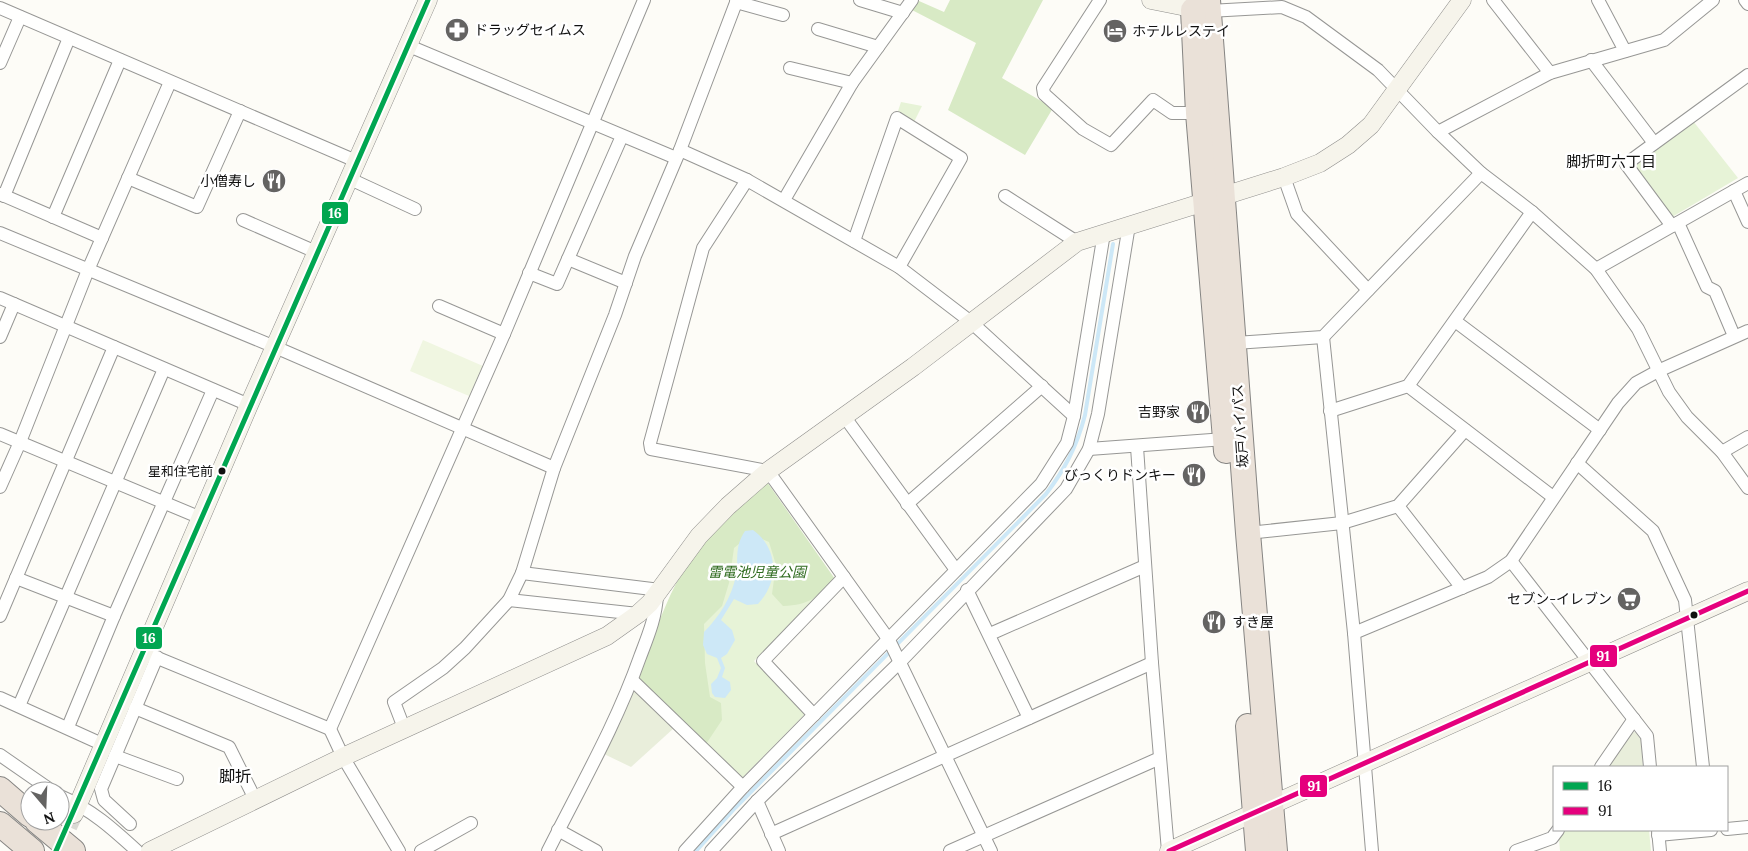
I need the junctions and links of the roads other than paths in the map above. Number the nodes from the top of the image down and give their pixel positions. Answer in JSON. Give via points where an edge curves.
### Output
{"nodes":[{"id":1,"x":428,"y":0,"type":"edge"},
{"id":2,"x":644,"y":0,"type":"edge"},
{"id":3,"x":860,"y":0,"type":"edge"},
{"id":4,"x":912,"y":0,"type":"edge"},
{"id":5,"x":1100,"y":0,"type":"edge"},
{"id":6,"x":1151,"y":0,"type":"edge"},
{"id":7,"x":1462,"y":0,"type":"edge"},
{"id":8,"x":1493,"y":0,"type":"edge"},
{"id":9,"x":1598,"y":0,"type":"edge"},
{"id":10,"x":1713,"y":0,"type":"edge"},
{"id":11,"x":1745,"y":0,"type":"edge"},
{"id":12,"x":736,"y":1,"type":"edge"},
{"id":13,"x":1748,"y":4,"type":"edge"},
{"id":14,"x":1200,"y":5,"type":"edge"},
{"id":15,"x":0,"y":8,"type":"edge"},
{"id":16,"x":903,"y":12,"type":"junction"},
{"id":17,"x":783,"y":15,"type":"dead end"},
{"id":18,"x":20,"y":17,"type":"junction"},
{"id":19,"x":818,"y":29,"type":"dead end"},
{"id":20,"x":69,"y":38,"type":"junction"},
{"id":21,"x":409,"y":46,"type":"junction"},
{"id":22,"x":878,"y":47,"type":"junction"},
{"id":23,"x":1625,"y":51,"type":"junction"},
{"id":24,"x":120,"y":60,"type":"junction"},
{"id":25,"x":1591,"y":60,"type":"junction"},
{"id":26,"x":0,"y":63,"type":"edge"},
{"id":27,"x":790,"y":68,"type":"dead end"},
{"id":28,"x":1550,"y":73,"type":"junction"},
{"id":29,"x":1748,"y":75,"type":"edge"},
{"id":30,"x":170,"y":82,"type":"junction"},
{"id":31,"x":852,"y":83,"type":"junction"},
{"id":32,"x":1396,"y":89,"type":"junction"},
{"id":33,"x":240,"y":112,"type":"junction"},
{"id":34,"x":1198,"y":113,"type":"junction"},
{"id":35,"x":592,"y":124,"type":"junction"},
{"id":36,"x":1438,"y":132,"type":"junction"},
{"id":37,"x":622,"y":136,"type":"junction"},
{"id":38,"x":1654,"y":143,"type":"junction"},
{"id":39,"x":678,"y":154,"type":"junction"},
{"id":40,"x":356,"y":161,"type":"junction"},
{"id":41,"x":1481,"y":173,"type":"junction"},
{"id":42,"x":1284,"y":177,"type":"junction"},
{"id":43,"x":128,"y":178,"type":"junction"},
{"id":44,"x":348,"y":178,"type":"junction"},
{"id":45,"x":748,"y":180,"type":"junction"},
{"id":46,"x":1748,"y":183,"type":"edge"},
{"id":47,"x":1734,"y":191,"type":"junction"},
{"id":48,"x":2,"y":195,"type":"edge"},
{"id":49,"x":1005,"y":196,"type":"dead end"},
{"id":50,"x":1214,"y":199,"type":"junction"},
{"id":51,"x":784,"y":200,"type":"junction"},
{"id":52,"x":415,"y":209,"type":"dead end"},
{"id":53,"x":1532,"y":212,"type":"junction"},
{"id":54,"x":53,"y":217,"type":"junction"},
{"id":55,"x":243,"y":220,"type":"dead end"},
{"id":56,"x":1748,"y":222,"type":"edge"},
{"id":57,"x":1675,"y":224,"type":"junction"},
{"id":58,"x":1130,"y":226,"type":"junction"},
{"id":59,"x":0,"y":233,"type":"edge"},
{"id":60,"x":1104,"y":233,"type":"junction"},
{"id":61,"x":102,"y":238,"type":"junction"},
{"id":62,"x":854,"y":241,"type":"junction"},
{"id":63,"x":1077,"y":242,"type":"junction"},
{"id":64,"x":316,"y":252,"type":"junction"},
{"id":65,"x":568,"y":259,"type":"junction"},
{"id":66,"x":899,"y":267,"type":"junction"},
{"id":67,"x":1596,"y":269,"type":"junction"},
{"id":68,"x":88,"y":270,"type":"junction"},
{"id":69,"x":529,"y":273,"type":"junction"},
{"id":70,"x":626,"y":283,"type":"junction"},
{"id":71,"x":1368,"y":290,"type":"junction"},
{"id":72,"x":0,"y":298,"type":"edge"},
{"id":73,"x":14,"y":304,"type":"junction"},
{"id":74,"x":439,"y":306,"type":"dead end"},
{"id":75,"x":1455,"y":321,"type":"junction"},
{"id":76,"x":971,"y":322,"type":"junction"},
{"id":77,"x":65,"y":326,"type":"junction"},
{"id":78,"x":1748,"y":331,"type":"edge"},
{"id":79,"x":504,"y":334,"type":"junction"},
{"id":80,"x":1734,"y":336,"type":"junction"},
{"id":81,"x":0,"y":337,"type":"edge"},
{"id":82,"x":1323,"y":337,"type":"junction"},
{"id":83,"x":1235,"y":343,"type":"junction"},
{"id":84,"x":114,"y":347,"type":"junction"},
{"id":85,"x":275,"y":347,"type":"junction"},
{"id":86,"x":164,"y":369,"type":"junction"},
{"id":87,"x":1658,"y":371,"type":"junction"},
{"id":88,"x":1042,"y":386,"type":"junction"},
{"id":89,"x":1408,"y":386,"type":"junction"},
{"id":90,"x":213,"y":390,"type":"junction"},
{"id":91,"x":250,"y":405,"type":"junction"},
{"id":92,"x":1330,"y":411,"type":"junction"},
{"id":93,"x":844,"y":416,"type":"junction"},
{"id":94,"x":1074,"y":416,"type":"junction"},
{"id":95,"x":464,"y":428,"type":"junction"},
{"id":96,"x":1465,"y":430,"type":"junction"},
{"id":97,"x":1600,"y":430,"type":"junction"},
{"id":98,"x":0,"y":434,"type":"edge"},
{"id":99,"x":1748,"y":437,"type":"edge"},
{"id":100,"x":1225,"y":439,"type":"junction"},
{"id":101,"x":20,"y":442,"type":"junction"},
{"id":102,"x":1137,"y":447,"type":"junction"},
{"id":103,"x":1089,"y":449,"type":"junction"},
{"id":104,"x":1722,"y":452,"type":"junction"},
{"id":105,"x":65,"y":461,"type":"junction"},
{"id":106,"x":1577,"y":463,"type":"junction"},
{"id":107,"x":554,"y":468,"type":"junction"},
{"id":108,"x":768,"y":471,"type":"junction"},
{"id":109,"x":114,"y":482,"type":"junction"},
{"id":110,"x":0,"y":487,"type":"edge"},
{"id":111,"x":1748,"y":488,"type":"edge"},
{"id":112,"x":1553,"y":498,"type":"junction"},
{"id":113,"x":163,"y":502,"type":"junction"},
{"id":114,"x":907,"y":504,"type":"junction"},
{"id":115,"x":1398,"y":506,"type":"junction"},
{"id":116,"x":201,"y":518,"type":"junction"},
{"id":117,"x":1342,"y":523,"type":"junction"},
{"id":118,"x":1248,"y":533,"type":"junction"},
{"id":119,"x":1510,"y":561,"type":"junction"},
{"id":120,"x":1145,"y":566,"type":"junction"},
{"id":121,"x":956,"y":570,"type":"junction"},
{"id":122,"x":522,"y":573,"type":"junction"},
{"id":123,"x":844,"y":577,"type":"junction"},
{"id":124,"x":16,"y":578,"type":"junction"},
{"id":125,"x":1462,"y":588,"type":"junction"},
{"id":126,"x":967,"y":590,"type":"junction"},
{"id":127,"x":1748,"y":591,"type":"edge"},
{"id":128,"x":659,"y":592,"type":"junction"},
{"id":129,"x":66,"y":596,"type":"junction"},
{"id":130,"x":509,"y":600,"type":"junction"},
{"id":131,"x":638,"y":614,"type":"junction"},
{"id":132,"x":0,"y":616,"type":"edge"},
{"id":133,"x":114,"y":616,"type":"junction"},
{"id":134,"x":1688,"y":618,"type":"junction"},
{"id":135,"x":1354,"y":633,"type":"junction"},
{"id":136,"x":990,"y":634,"type":"junction"},
{"id":137,"x":889,"y":640,"type":"junction"},
{"id":138,"x":150,"y":655,"type":"junction"},
{"id":139,"x":1589,"y":661,"type":"junction"},
{"id":140,"x":900,"y":662,"type":"junction"},
{"id":141,"x":1152,"y":663,"type":"junction"},
{"id":142,"x":632,"y":680,"type":"junction"},
{"id":143,"x":0,"y":698,"type":"edge"},
{"id":144,"x":19,"y":706,"type":"junction"},
{"id":145,"x":135,"y":708,"type":"junction"},
{"id":146,"x":814,"y":715,"type":"junction"},
{"id":147,"x":1029,"y":718,"type":"junction"},
{"id":148,"x":1634,"y":719,"type":"junction"},
{"id":149,"x":68,"y":727,"type":"junction"},
{"id":150,"x":404,"y":728,"type":"junction"},
{"id":151,"x":330,"y":729,"type":"junction"},
{"id":152,"x":109,"y":750,"type":"junction"},
{"id":153,"x":0,"y":755,"type":"edge"},
{"id":154,"x":944,"y":755,"type":"junction"},
{"id":155,"x":343,"y":757,"type":"junction"},
{"id":156,"x":1160,"y":758,"type":"junction"},
{"id":157,"x":1365,"y":764,"type":"junction"},
{"id":158,"x":1602,"y":766,"type":"edge"},
{"id":159,"x":1650,"y":766,"type":"edge"},
{"id":160,"x":1703,"y":766,"type":"edge"},
{"id":161,"x":177,"y":779,"type":"dead end"},
{"id":162,"x":38,"y":781,"type":"edge"},
{"id":163,"x":743,"y":787,"type":"junction"},
{"id":164,"x":0,"y":789,"type":"edge"},
{"id":165,"x":255,"y":799,"type":"junction"},
{"id":166,"x":757,"y":801,"type":"junction"},
{"id":167,"x":70,"y":804,"type":"edge"},
{"id":168,"x":20,"y":806,"type":"edge"},
{"id":169,"x":76,"y":809,"type":"junction"},
{"id":170,"x":1264,"y":809,"type":"junction"},
{"id":171,"x":471,"y":823,"type":"dead end"},
{"id":172,"x":0,"y":824,"type":"edge"},
{"id":173,"x":130,"y":824,"type":"dead end"},
{"id":174,"x":1748,"y":827,"type":"edge"},
{"id":175,"x":1728,"y":828,"type":"edge"},
{"id":176,"x":558,"y":830,"type":"junction"},
{"id":177,"x":49,"y":831,"type":"edge"},
{"id":178,"x":1684,"y":831,"type":"edge"},
{"id":179,"x":1658,"y":832,"type":"edge"},
{"id":180,"x":771,"y":834,"type":"junction"},
{"id":181,"x":984,"y":836,"type":"junction"},
{"id":182,"x":1555,"y":840,"type":"edge"},
{"id":183,"x":32,"y":851,"type":"edge"},
{"id":184,"x":73,"y":851,"type":"edge"},
{"id":185,"x":137,"y":851,"type":"edge"},
{"id":186,"x":150,"y":851,"type":"edge"},
{"id":187,"x":400,"y":851,"type":"edge"},
{"id":188,"x":421,"y":851,"type":"edge"},
{"id":189,"x":548,"y":851,"type":"edge"},
{"id":190,"x":596,"y":851,"type":"edge"},
{"id":191,"x":685,"y":851,"type":"edge"},
{"id":192,"x":711,"y":851,"type":"edge"},
{"id":193,"x":778,"y":851,"type":"edge"},
{"id":194,"x":950,"y":851,"type":"edge"},
{"id":195,"x":991,"y":851,"type":"edge"},
{"id":196,"x":1169,"y":851,"type":"edge"},
{"id":197,"x":1258,"y":851,"type":"edge"},
{"id":198,"x":1275,"y":851,"type":"edge"},
{"id":199,"x":1372,"y":851,"type":"edge"},
{"id":200,"x":1516,"y":851,"type":"edge"},
{"id":201,"x":1660,"y":851,"type":"edge"}],
"edges":[{"from":1,"to":21,"type":"street"},
{"from":2,"to":35,"type":"street"},
{"from":3,"to":16,"type":"street"},
{"from":4,"to":16,"type":"street"},
{"from":5,"to":34,"type":"street","via":[[1043,88],[1044,94],[1083,130],[1111,145],[1153,100],[1172,113]]},
{"from":6,"to":14,"type":"street"},
{"from":7,"to":32,"type":"street"},
{"from":8,"to":28,"type":"street"},
{"from":9,"to":23,"type":"street"},
{"from":10,"to":23,"type":"street","via":[[1664,40]]},
{"from":11,"to":13,"type":"street"},
{"from":12,"to":17,"type":"street"},
{"from":12,"to":39,"type":"street"},
{"from":14,"to":32,"type":"street","via":[[1282,7],[1306,17],[1378,70]]},
{"from":14,"to":34,"type":"highway","name":"坂戸バイパス"},
{"from":14,"to":50,"type":"highway","name":"坂戸バイパス"},
{"from":15,"to":18,"type":"street"},
{"from":16,"to":22,"type":"street"},
{"from":18,"to":20,"type":"street"},
{"from":18,"to":26,"type":"street"},
{"from":19,"to":22,"type":"street"},
{"from":20,"to":24,"type":"street"},
{"from":20,"to":48,"type":"street"},
{"from":21,"to":35,"type":"street"},
{"from":21,"to":40,"type":"street"},
{"from":22,"to":31,"type":"street"},
{"from":23,"to":25,"type":"street"},
{"from":24,"to":30,"type":"street"},
{"from":24,"to":54,"type":"street"},
{"from":25,"to":28,"type":"street"},
{"from":25,"to":38,"type":"street"},
{"from":27,"to":31,"type":"street"},
{"from":28,"to":36,"type":"street"},
{"from":29,"to":38,"type":"street"},
{"from":30,"to":33,"type":"street"},
{"from":30,"to":43,"type":"street"},
{"from":31,"to":51,"type":"street"},
{"from":32,"to":36,"type":"street"},
{"from":32,"to":42,"type":"street","via":[[1371,125],[1348,145],[1320,163]]},
{"from":33,"to":40,"type":"street"},
{"from":33,"to":43,"type":"street","via":[[197,207]]},
{"from":34,"to":50,"type":"highway","name":"坂戸バイパス"},
{"from":35,"to":37,"type":"street"},
{"from":35,"to":69,"type":"street"},
{"from":36,"to":41,"type":"street"},
{"from":37,"to":39,"type":"street"},
{"from":37,"to":65,"type":"street"},
{"from":38,"to":57,"type":"street","via":[[1626,164]]},
{"from":39,"to":45,"type":"street"},
{"from":39,"to":70,"type":"street"},
{"from":40,"to":44,"type":"street"},
{"from":41,"to":53,"type":"street"},
{"from":41,"to":71,"type":"street"},
{"from":42,"to":50,"type":"street"},
{"from":42,"to":71,"type":"street","via":[[1297,214]]},
{"from":43,"to":61,"type":"street"},
{"from":44,"to":52,"type":"street"},
{"from":44,"to":64,"type":"street"},
{"from":45,"to":51,"type":"street"},
{"from":45,"to":108,"type":"street","via":[[703,248],[650,443],[656,451]]},
{"from":46,"to":47,"type":"street"},
{"from":47,"to":56,"type":"street"},
{"from":47,"to":57,"type":"street"},
{"from":48,"to":54,"type":"street"},
{"from":49,"to":63,"type":"street"},
{"from":50,"to":58,"type":"street"},
{"from":50,"to":83,"type":"highway","name":"坂戸バイパス"},
{"from":50,"to":100,"type":"highway","name":"坂戸バイパス"},
{"from":51,"to":62,"type":"street"},
{"from":53,"to":67,"type":"street"},
{"from":53,"to":75,"type":"street"},
{"from":54,"to":61,"type":"street"},
{"from":55,"to":64,"type":"street"},
{"from":57,"to":67,"type":"street"},
{"from":57,"to":80,"type":"street","via":[[1707,287],[1715,291]]},
{"from":58,"to":60,"type":"street"},
{"from":58,"to":103,"type":"street","via":[[1098,414]]},
{"from":59,"to":68,"type":"street"},
{"from":60,"to":63,"type":"street"},
{"from":60,"to":94,"type":"street"},
{"from":61,"to":68,"type":"street"},
{"from":62,"to":66,"type":"street"},
{"from":62,"to":66,"type":"street","via":[[897,118],[961,158]]},
{"from":63,"to":76,"type":"street"},
{"from":64,"to":85,"type":"street"},
{"from":65,"to":69,"type":"street","via":[[557,284]]},
{"from":65,"to":70,"type":"street"},
{"from":66,"to":76,"type":"street"},
{"from":67,"to":87,"type":"street","via":[[1638,329]]},
{"from":68,"to":77,"type":"street"},
{"from":68,"to":85,"type":"street"},
{"from":69,"to":79,"type":"street"},
{"from":70,"to":107,"type":"street"},
{"from":71,"to":82,"type":"street"},
{"from":72,"to":73,"type":"street"},
{"from":73,"to":77,"type":"street"},
{"from":73,"to":81,"type":"street"},
{"from":74,"to":79,"type":"street"},
{"from":75,"to":89,"type":"street"},
{"from":75,"to":97,"type":"street"},
{"from":76,"to":88,"type":"street"},
{"from":76,"to":93,"type":"street"},
{"from":77,"to":84,"type":"street"},
{"from":77,"to":101,"type":"street"},
{"from":78,"to":80,"type":"street"},
{"from":79,"to":95,"type":"street"},
{"from":80,"to":87,"type":"street"},
{"from":82,"to":83,"type":"street"},
{"from":82,"to":92,"type":"street"},
{"from":83,"to":118,"type":"highway","name":"坂戸バイパス"},
{"from":84,"to":86,"type":"street"},
{"from":84,"to":105,"type":"street"},
{"from":85,"to":91,"type":"street"},
{"from":85,"to":95,"type":"street"},
{"from":86,"to":90,"type":"street"},
{"from":86,"to":109,"type":"street"},
{"from":87,"to":97,"type":"street","via":[[1636,383]]},
{"from":87,"to":104,"type":"street","via":[[1687,417]]},
{"from":88,"to":94,"type":"street"},
{"from":88,"to":114,"type":"street"},
{"from":89,"to":92,"type":"street"},
{"from":89,"to":96,"type":"street"},
{"from":90,"to":91,"type":"street"},
{"from":90,"to":113,"type":"street"},
{"from":91,"to":116,"type":"street"},
{"from":92,"to":117,"type":"street"},
{"from":93,"to":108,"type":"street"},
{"from":93,"to":114,"type":"street"},
{"from":94,"to":121,"type":"street","via":[[1067,443],[1041,484]]},
{"from":95,"to":107,"type":"street"},
{"from":95,"to":151,"type":"street"},
{"from":96,"to":112,"type":"street"},
{"from":96,"to":115,"type":"street"},
{"from":97,"to":106,"type":"street"},
{"from":98,"to":101,"type":"street"},
{"from":99,"to":104,"type":"street"},
{"from":100,"to":102,"type":"street"},
{"from":100,"to":170,"type":"highway","name":"坂戸バイパス"},
{"from":101,"to":105,"type":"street"},
{"from":101,"to":110,"type":"street"},
{"from":102,"to":103,"type":"street"},
{"from":102,"to":120,"type":"street"},
{"from":103,"to":126,"type":"street","via":[[1066,489]]},
{"from":104,"to":111,"type":"street"},
{"from":105,"to":109,"type":"street"},
{"from":105,"to":124,"type":"street"},
{"from":106,"to":112,"type":"street"},
{"from":106,"to":134,"type":"street","via":[[1653,531],[1685,600]]},
{"from":107,"to":122,"type":"street"},
{"from":108,"to":123,"type":"street"},
{"from":108,"to":128,"type":"street","via":[[699,536]]},
{"from":109,"to":113,"type":"street"},
{"from":109,"to":129,"type":"street"},
{"from":112,"to":119,"type":"street"},
{"from":113,"to":116,"type":"street"},
{"from":113,"to":133,"type":"street"},
{"from":114,"to":121,"type":"street"},
{"from":115,"to":117,"type":"street"},
{"from":115,"to":125,"type":"street"},
{"from":116,"to":138,"type":"street"},
{"from":117,"to":118,"type":"street"},
{"from":117,"to":135,"type":"street"},
{"from":118,"to":170,"type":"highway","name":"坂戸バイパス"},
{"from":119,"to":125,"type":"street","via":[[1488,577]]},
{"from":119,"to":139,"type":"street"},
{"from":120,"to":136,"type":"street"},
{"from":120,"to":141,"type":"street"},
{"from":121,"to":137,"type":"street"},
{"from":122,"to":128,"type":"street"},
{"from":122,"to":130,"type":"street"},
{"from":123,"to":137,"type":"street"},
{"from":123,"to":146,"type":"street","via":[[763,661]]},
{"from":124,"to":129,"type":"street"},
{"from":124,"to":132,"type":"street"},
{"from":125,"to":135,"type":"street"},
{"from":126,"to":136,"type":"street"},
{"from":126,"to":140,"type":"street"},
{"from":127,"to":134,"type":"street"},
{"from":128,"to":131,"type":"street"},
{"from":128,"to":142,"type":"street","via":[[656,613]]},
{"from":129,"to":133,"type":"street"},
{"from":129,"to":144,"type":"street"},
{"from":130,"to":131,"type":"street"},
{"from":130,"to":150,"type":"street","via":[[443,668],[394,702]]},
{"from":131,"to":150,"type":"street","via":[[607,636]]},
{"from":133,"to":149,"type":"street"},
{"from":134,"to":139,"type":"street"},
{"from":134,"to":160,"type":"street"},
{"from":135,"to":157,"type":"street"},
{"from":136,"to":147,"type":"street"},
{"from":137,"to":140,"type":"street"},
{"from":137,"to":146,"type":"street"},
{"from":138,"to":145,"type":"street"},
{"from":138,"to":151,"type":"street"},
{"from":138,"to":152,"type":"street"},
{"from":139,"to":148,"type":"street"},
{"from":139,"to":157,"type":"street"},
{"from":140,"to":154,"type":"street"},
{"from":140,"to":166,"type":"street"},
{"from":141,"to":147,"type":"street"},
{"from":141,"to":156,"type":"street"},
{"from":142,"to":163,"type":"street"},
{"from":142,"to":176,"type":"street","via":[[590,772]]},
{"from":143,"to":144,"type":"street"},
{"from":144,"to":149,"type":"street"},
{"from":145,"to":152,"type":"street"},
{"from":145,"to":165,"type":"street","via":[[229,747]]},
{"from":146,"to":163,"type":"street"},
{"from":147,"to":154,"type":"street"},
{"from":148,"to":158,"type":"street"},
{"from":148,"to":159,"type":"street","via":[[1647,736]]},
{"from":149,"to":152,"type":"street"},
{"from":150,"to":155,"type":"street"},
{"from":151,"to":155,"type":"street"},
{"from":152,"to":161,"type":"street"},
{"from":152,"to":169,"type":"street"},
{"from":152,"to":173,"type":"street","via":[[101,789],[104,800]]},
{"from":153,"to":162,"type":"street"},
{"from":154,"to":180,"type":"street"},
{"from":154,"to":181,"type":"street"},
{"from":155,"to":165,"type":"street"},
{"from":155,"to":187,"type":"street"},
{"from":156,"to":181,"type":"street"},
{"from":156,"to":196,"type":"street"},
{"from":157,"to":170,"type":"street"},
{"from":157,"to":199,"type":"street"},
{"from":163,"to":191,"type":"street"},
{"from":164,"to":168,"type":"highway"},
{"from":165,"to":186,"type":"street"},
{"from":166,"to":180,"type":"street"},
{"from":166,"to":192,"type":"street"},
{"from":167,"to":169,"type":"street"},
{"from":169,"to":185,"type":"street","via":[[98,817]]},
{"from":170,"to":196,"type":"street"},
{"from":170,"to":197,"type":"highway","name":"坂戸バイパス"},
{"from":170,"to":198,"type":"highway","name":"坂戸バイパス"},
{"from":171,"to":188,"type":"street"},
{"from":172,"to":183,"type":"highway"},
{"from":174,"to":175,"type":"street"},
{"from":176,"to":189,"type":"street"},
{"from":176,"to":190,"type":"street"},
{"from":177,"to":184,"type":"highway"},
{"from":178,"to":179,"type":"street"},
{"from":179,"to":201,"type":"street"},
{"from":180,"to":193,"type":"street"},
{"from":181,"to":194,"type":"street"},
{"from":181,"to":195,"type":"street"},
{"from":182,"to":200,"type":"street"}]}
